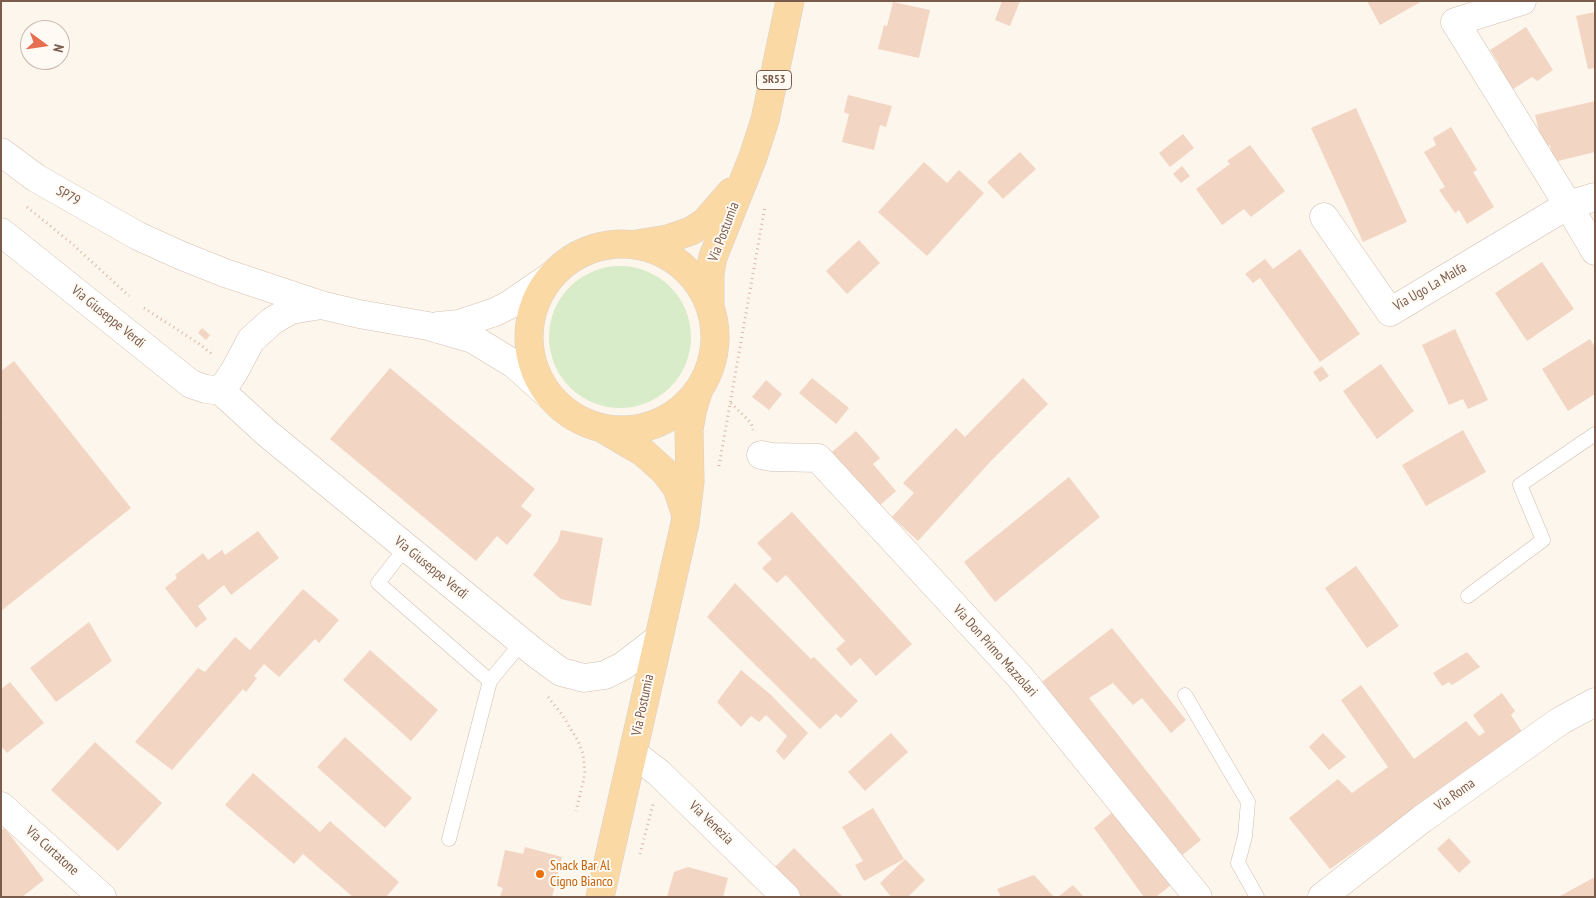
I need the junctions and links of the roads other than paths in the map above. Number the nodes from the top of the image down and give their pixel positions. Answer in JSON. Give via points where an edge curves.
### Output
{"nodes":[{"id":1,"x":790,"y":1,"type":"edge"},
{"id":2,"x":1522,"y":1,"type":"edge"},
{"id":3,"x":1,"y":152,"type":"edge"},
{"id":4,"x":753,"y":157,"type":"junction"},
{"id":5,"x":1595,"y":197,"type":"edge"},
{"id":6,"x":1568,"y":205,"type":"junction"},
{"id":7,"x":1324,"y":217,"type":"dead end"},
{"id":8,"x":1,"y":232,"type":"edge"},
{"id":9,"x":634,"y":244,"type":"junction"},
{"id":10,"x":1595,"y":250,"type":"edge"},
{"id":11,"x":551,"y":276,"type":"junction"},
{"id":12,"x":321,"y":305,"type":"junction"},
{"id":13,"x":711,"y":310,"type":"junction"},
{"id":14,"x":428,"y":326,"type":"junction"},
{"id":15,"x":699,"y":388,"type":"junction"},
{"id":16,"x":221,"y":391,"type":"junction"},
{"id":17,"x":551,"y":397,"type":"junction"},
{"id":18,"x":599,"y":427,"type":"junction"},
{"id":19,"x":1595,"y":434,"type":"edge"},
{"id":20,"x":761,"y":454,"type":"road end"},
{"id":21,"x":686,"y":513,"type":"junction"},
{"id":22,"x":406,"y":548,"type":"junction"},
{"id":23,"x":1468,"y":596,"type":"dead end"},
{"id":24,"x":658,"y":639,"type":"junction"},
{"id":25,"x":522,"y":642,"type":"junction"},
{"id":26,"x":490,"y":681,"type":"junction"},
{"id":27,"x":1185,"y":695,"type":"dead end"},
{"id":28,"x":1595,"y":702,"type":"edge"},
{"id":29,"x":633,"y":753,"type":"junction"},
{"id":30,"x":1,"y":806,"type":"edge"},
{"id":31,"x":449,"y":840,"type":"dead end"},
{"id":32,"x":102,"y":897,"type":"edge"},
{"id":33,"x":600,"y":897,"type":"edge"},
{"id":34,"x":786,"y":897,"type":"edge"},
{"id":35,"x":1198,"y":897,"type":"edge"},
{"id":36,"x":1257,"y":897,"type":"edge"},
{"id":37,"x":1322,"y":897,"type":"edge"}],
"edges":[{"from":1,"to":4,"type":"main road","name":"Via Postumia","number":"SR53","via":[[765,120]]},
{"from":2,"to":6,"type":"street","via":[[1454,22]]},
{"from":3,"to":12,"type":"street","name":"SP79","number":"SP79","via":[[36,178],[138,236],[225,273]]},
{"from":4,"to":9,"type":"main road","name":"Via Postumia","via":[[732,190],[700,226],[668,239]]},
{"from":4,"to":13,"type":"main road","name":"Via Postumia","via":[[713,257],[709,283]]},
{"from":5,"to":6,"type":"street","name":"Via Ugo La Malfa"},
{"from":6,"to":7,"type":"street","name":"Via Ugo La Malfa","via":[[1390,312]]},
{"from":6,"to":10,"type":"street"},
{"from":8,"to":16,"type":"street","name":"Via Giuseppe Verdi","via":[[191,384]]},
{"from":9,"to":11,"type":"main road","via":[[598,246],[564,263]]},
{"from":9,"to":13,"type":"main road","via":[[652,248],[684,267],[696,281]]},
{"from":11,"to":14,"type":"street","via":[[509,305],[484,317],[459,324]]},
{"from":11,"to":17,"type":"main road","via":[[533,308],[528,345],[532,364]]},
{"from":12,"to":14,"type":"street","number":"SP79"},
{"from":12,"to":16,"type":"street","via":[[291,310],[272,321],[251,340]]},
{"from":13,"to":15,"type":"main road","via":[[715,333],[713,353]]},
{"from":14,"to":17,"type":"street","via":[[473,339],[491,348]]},
{"from":15,"to":18,"type":"main road","via":[[680,409],[655,424],[627,430]]},
{"from":15,"to":21,"type":"main road","name":"Via Postumia","via":[[689,429],[690,482]]},
{"from":16,"to":22,"type":"street","name":"Via Giuseppe Verdi"},
{"from":17,"to":18,"type":"main road","via":[[564,411]]},
{"from":18,"to":21,"type":"main road","via":[[644,453],[665,472],[677,488]]},
{"from":19,"to":23,"type":"lane","via":[[1520,485],[1543,540]]},
{"from":20,"to":35,"type":"street","name":"Via Don Primo Mazzolari","via":[[818,458],[1020,677]]},
{"from":21,"to":24,"type":"main road","name":"Via Postumia"},
{"from":22,"to":25,"type":"street","name":"Via Giuseppe Verdi"},
{"from":22,"to":26,"type":"lane","via":[[378,583]]},
{"from":24,"to":25,"type":"street","name":"Via Giuseppe Verdi","via":[[605,675],[584,678],[561,672]]},
{"from":24,"to":29,"type":"main road","name":"Via Postumia"},
{"from":25,"to":26,"type":"lane"},
{"from":26,"to":31,"type":"lane"},
{"from":27,"to":36,"type":"lane","via":[[1248,802],[1245,836],[1238,863]]},
{"from":28,"to":37,"type":"street","name":"Via Roma","via":[[1560,721],[1422,819]]},
{"from":29,"to":33,"type":"main road","name":"Via Postumia"},
{"from":29,"to":34,"type":"street","name":"Via Venezia","via":[[659,773]]},
{"from":30,"to":32,"type":"street","name":"Via Curtatone"}]}
